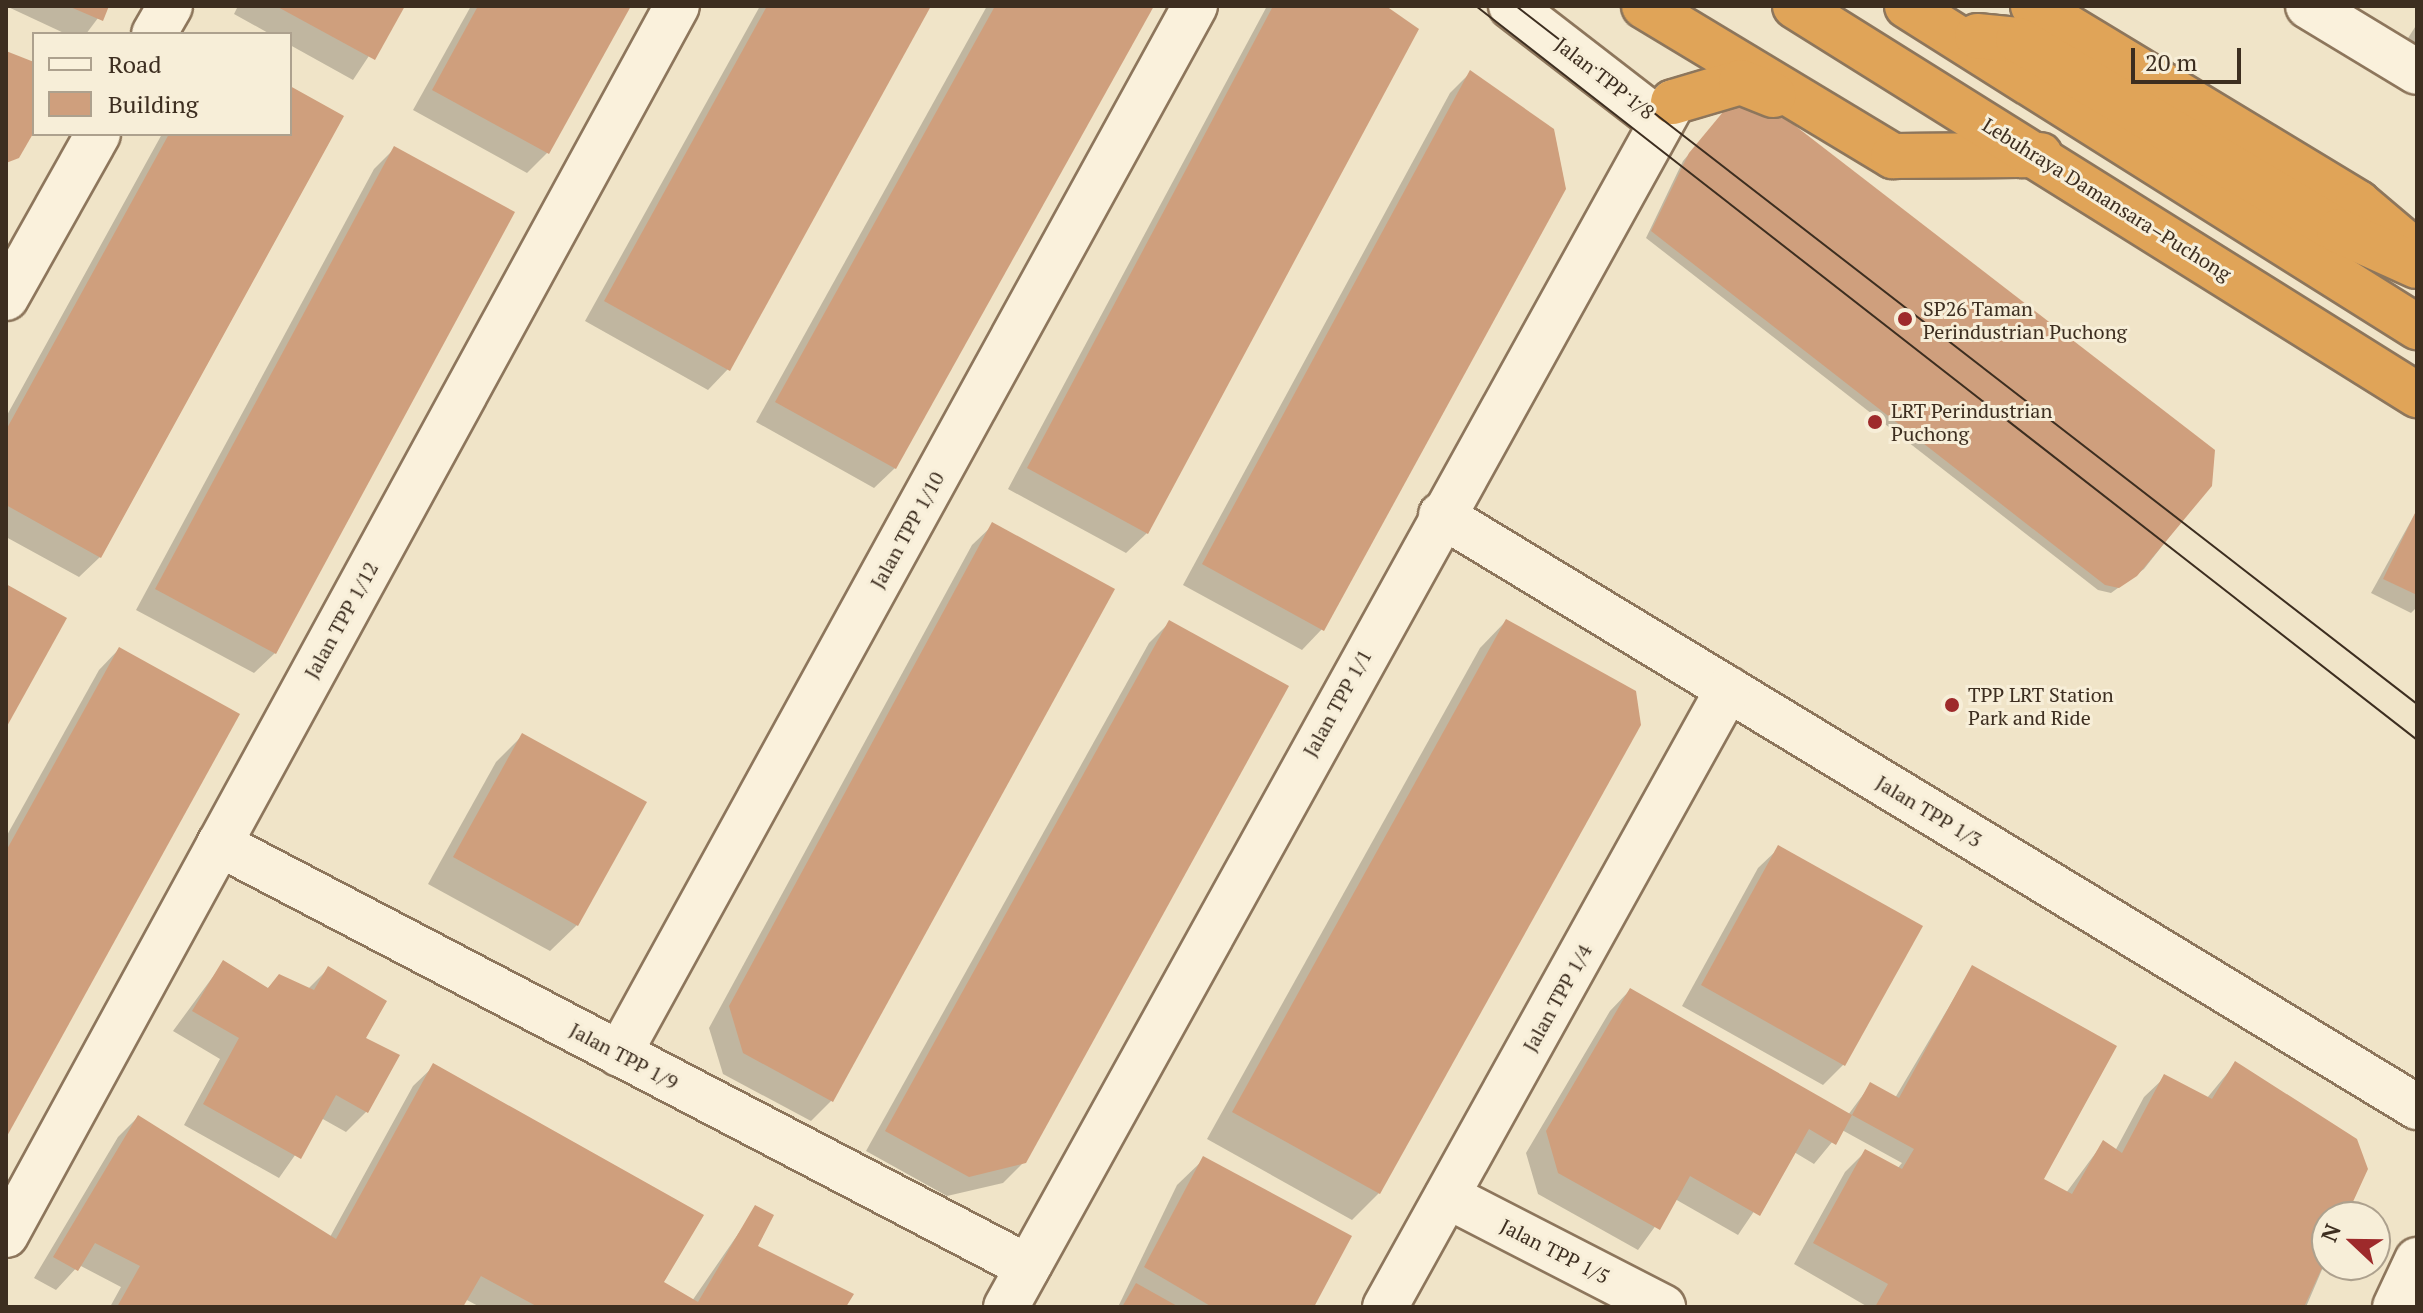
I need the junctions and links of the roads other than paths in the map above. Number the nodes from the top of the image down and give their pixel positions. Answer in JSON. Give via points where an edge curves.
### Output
{"nodes":[{"id":1,"x":170,"y":6,"type":"edge"},
{"id":2,"x":677,"y":6,"type":"edge"},
{"id":3,"x":1195,"y":6,"type":"edge"},
{"id":4,"x":1511,"y":6,"type":"edge"},
{"id":5,"x":1795,"y":6,"type":"edge"},
{"id":6,"x":1907,"y":6,"type":"edge"},
{"id":7,"x":2033,"y":6,"type":"edge"},
{"id":8,"x":2308,"y":6,"type":"edge"},
{"id":9,"x":1650,"y":10,"type":"edge"},
{"id":10,"x":155,"y":32,"type":"edge"},
{"id":11,"x":1950,"y":33,"type":"junction"},
{"id":12,"x":2417,"y":72,"type":"edge"},
{"id":13,"x":1802,"y":106,"type":"junction"},
{"id":14,"x":1667,"y":112,"type":"junction"},
{"id":15,"x":97,"y":136,"type":"edge"},
{"id":16,"x":2040,"y":155,"type":"junction"},
{"id":17,"x":2417,"y":253,"type":"edge"},
{"id":18,"x":2417,"y":266,"type":"edge"},
{"id":19,"x":9,"y":285,"type":"edge"},
{"id":20,"x":2417,"y":327,"type":"edge"},
{"id":21,"x":2417,"y":395,"type":"edge"},
{"id":22,"x":1441,"y":515,"type":"junction"},
{"id":23,"x":1728,"y":689,"type":"junction"},
{"id":24,"x":219,"y":844,"type":"junction"},
{"id":25,"x":619,"y":1054,"type":"junction"},
{"id":26,"x":2417,"y":1107,"type":"edge"},
{"id":27,"x":1447,"y":1196,"type":"junction"},
{"id":28,"x":6,"y":1235,"type":"edge"},
{"id":29,"x":2417,"y":1260,"type":"edge"},
{"id":30,"x":1028,"y":1267,"type":"junction"},
{"id":31,"x":1006,"y":1307,"type":"edge"},
{"id":32,"x":1385,"y":1307,"type":"edge"},
{"id":33,"x":1663,"y":1307,"type":"edge"},
{"id":34,"x":2395,"y":1307,"type":"edge"}],
"edges":[{"from":1,"to":10,"type":"street"},
{"from":2,"to":24,"type":"street","name":"Jalan TPP 1/12"},
{"from":3,"to":25,"type":"street","name":"Jalan TPP 1/10"},
{"from":4,"to":14,"type":"street","name":"Jalan TPP 1/8"},
{"from":5,"to":16,"type":"highway","name":"Lebuhraya Damansara–Puchong"},
{"from":6,"to":11,"type":"highway"},
{"from":7,"to":17,"type":"highway","via":[[2358,203]]},
{"from":8,"to":12,"type":"street"},
{"from":9,"to":13,"type":"highway"},
{"from":9,"to":14,"type":"highway","via":[[1677,48]]},
{"from":11,"to":18,"type":"highway","via":[[2018,40],[2339,231]]},
{"from":11,"to":20,"type":"highway"},
{"from":13,"to":14,"type":"highway","via":[[1741,82]]},
{"from":13,"to":16,"type":"highway","via":[[1893,156]]},
{"from":14,"to":22,"type":"street","name":"Jalan TPP 1/1"},
{"from":15,"to":19,"type":"street"},
{"from":16,"to":21,"type":"highway","name":"Lebuhraya Damansara–Puchong"},
{"from":22,"to":23,"type":"street","name":"Jalan TPP 1/3"},
{"from":22,"to":30,"type":"street","name":"Jalan TPP 1/1"},
{"from":23,"to":26,"type":"street","name":"Jalan TPP 1/3"},
{"from":23,"to":27,"type":"street","name":"Jalan TPP 1/4"},
{"from":24,"to":25,"type":"street","name":"Jalan TPP 1/9"},
{"from":24,"to":28,"type":"street","name":"Jalan TPP 1/12"},
{"from":25,"to":30,"type":"street","name":"Jalan TPP 1/9"},
{"from":27,"to":32,"type":"street","name":"Jalan TPP 1/4"},
{"from":27,"to":33,"type":"street","name":"Jalan TPP 1/5"},
{"from":29,"to":34,"type":"street"},
{"from":30,"to":31,"type":"street","name":"Jalan TPP 1/1"}]}
